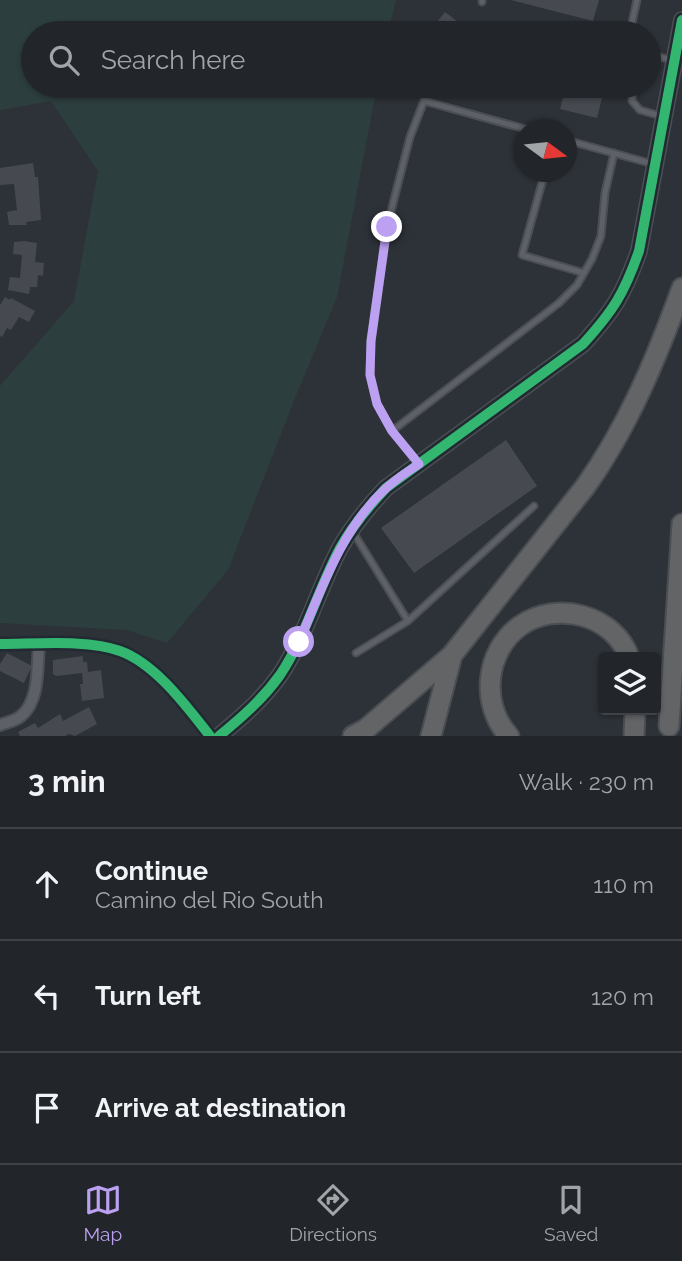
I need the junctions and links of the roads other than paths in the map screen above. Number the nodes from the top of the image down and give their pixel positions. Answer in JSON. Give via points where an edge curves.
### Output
{"nodes":[{"id":1,"x":637,"y":0,"type":"edge"},
{"id":2,"x":682,"y":20,"type":"edge"},
{"id":3,"x":632,"y":21,"type":"edge"},
{"id":4,"x":661,"y":57,"type":"edge"},
{"id":5,"x":674,"y":61,"type":"junction"},
{"id":6,"x":632,"y":98,"type":"edge"},
{"id":7,"x":664,"y":117,"type":"junction"},
{"id":8,"x":514,"y":126,"type":"edge"},
{"id":9,"x":577,"y":143,"type":"edge"},
{"id":10,"x":614,"y":153,"type":"junction"},
{"id":11,"x":656,"y":164,"type":"junction"},
{"id":12,"x":542,"y":182,"type":"edge"},
{"id":13,"x":584,"y":272,"type":"junction"},
{"id":14,"x":682,"y":288,"type":"edge"},
{"id":15,"x":392,"y":431,"type":"junction"},
{"id":16,"x":419,"y":464,"type":"junction"},
{"id":17,"x":534,"y":506,"type":"dead end"},
{"id":18,"x":682,"y":524,"type":"edge"},
{"id":19,"x":352,"y":529,"type":"junction"},
{"id":20,"x":408,"y":621,"type":"junction"},
{"id":21,"x":0,"y":644,"type":"edge"},
{"id":22,"x":39,"y":644,"type":"junction"},
{"id":23,"x":626,"y":652,"type":"edge"},
{"id":24,"x":356,"y":653,"type":"dead end"},
{"id":25,"x":682,"y":653,"type":"edge"},
{"id":26,"x":452,"y":655,"type":"junction"},
{"id":27,"x":0,"y":725,"type":"edge"},
{"id":28,"x":668,"y":731,"type":"edge"},
{"id":29,"x":210,"y":736,"type":"edge"},
{"id":30,"x":219,"y":736,"type":"edge"},
{"id":31,"x":353,"y":736,"type":"edge"},
{"id":32,"x":431,"y":736,"type":"edge"},
{"id":33,"x":509,"y":736,"type":"edge"}],
"edges":[{"from":1,"to":3,"type":"lane"},
{"from":2,"to":5,"type":"street"},
{"from":4,"to":5,"type":"lane"},
{"from":5,"to":7,"type":"street"},
{"from":6,"to":7,"type":"lane","via":[[640,110]]},
{"from":7,"to":11,"type":"street"},
{"from":8,"to":15,"type":"lane","via":[[424,101],[387,227],[371,341],[370,375],[377,404]]},
{"from":9,"to":10,"type":"lane"},
{"from":10,"to":11,"type":"lane"},
{"from":10,"to":13,"type":"lane","via":[[604,193],[601,236]]},
{"from":11,"to":16,"type":"street","via":[[639,251],[610,314],[583,344]]},
{"from":12,"to":13,"type":"lane","via":[[522,255]]},
{"from":13,"to":15,"type":"lane","via":[[559,303]]},
{"from":14,"to":26,"type":"highway","via":[[642,384],[601,464]]},
{"from":15,"to":16,"type":"lane"},
{"from":16,"to":19,"type":"street","via":[[386,488]]},
{"from":17,"to":20,"type":"lane"},
{"from":18,"to":28,"type":"highway"},
{"from":19,"to":20,"type":"lane"},
{"from":19,"to":30,"type":"street","via":[[279,676],[250,710]]},
{"from":20,"to":24,"type":"lane"},
{"from":21,"to":22,"type":"street"},
{"from":22,"to":27,"type":"street","via":[[29,708],[20,718]]},
{"from":22,"to":29,"type":"street","via":[[122,651],[173,689]]},
{"from":23,"to":33,"type":"highway","via":[[607,627],[581,615],[552,614],[521,626],[502,646],[491,672],[495,713]]},
{"from":25,"to":28,"type":"highway"},
{"from":26,"to":31,"type":"highway"},
{"from":26,"to":32,"type":"highway"}]}
